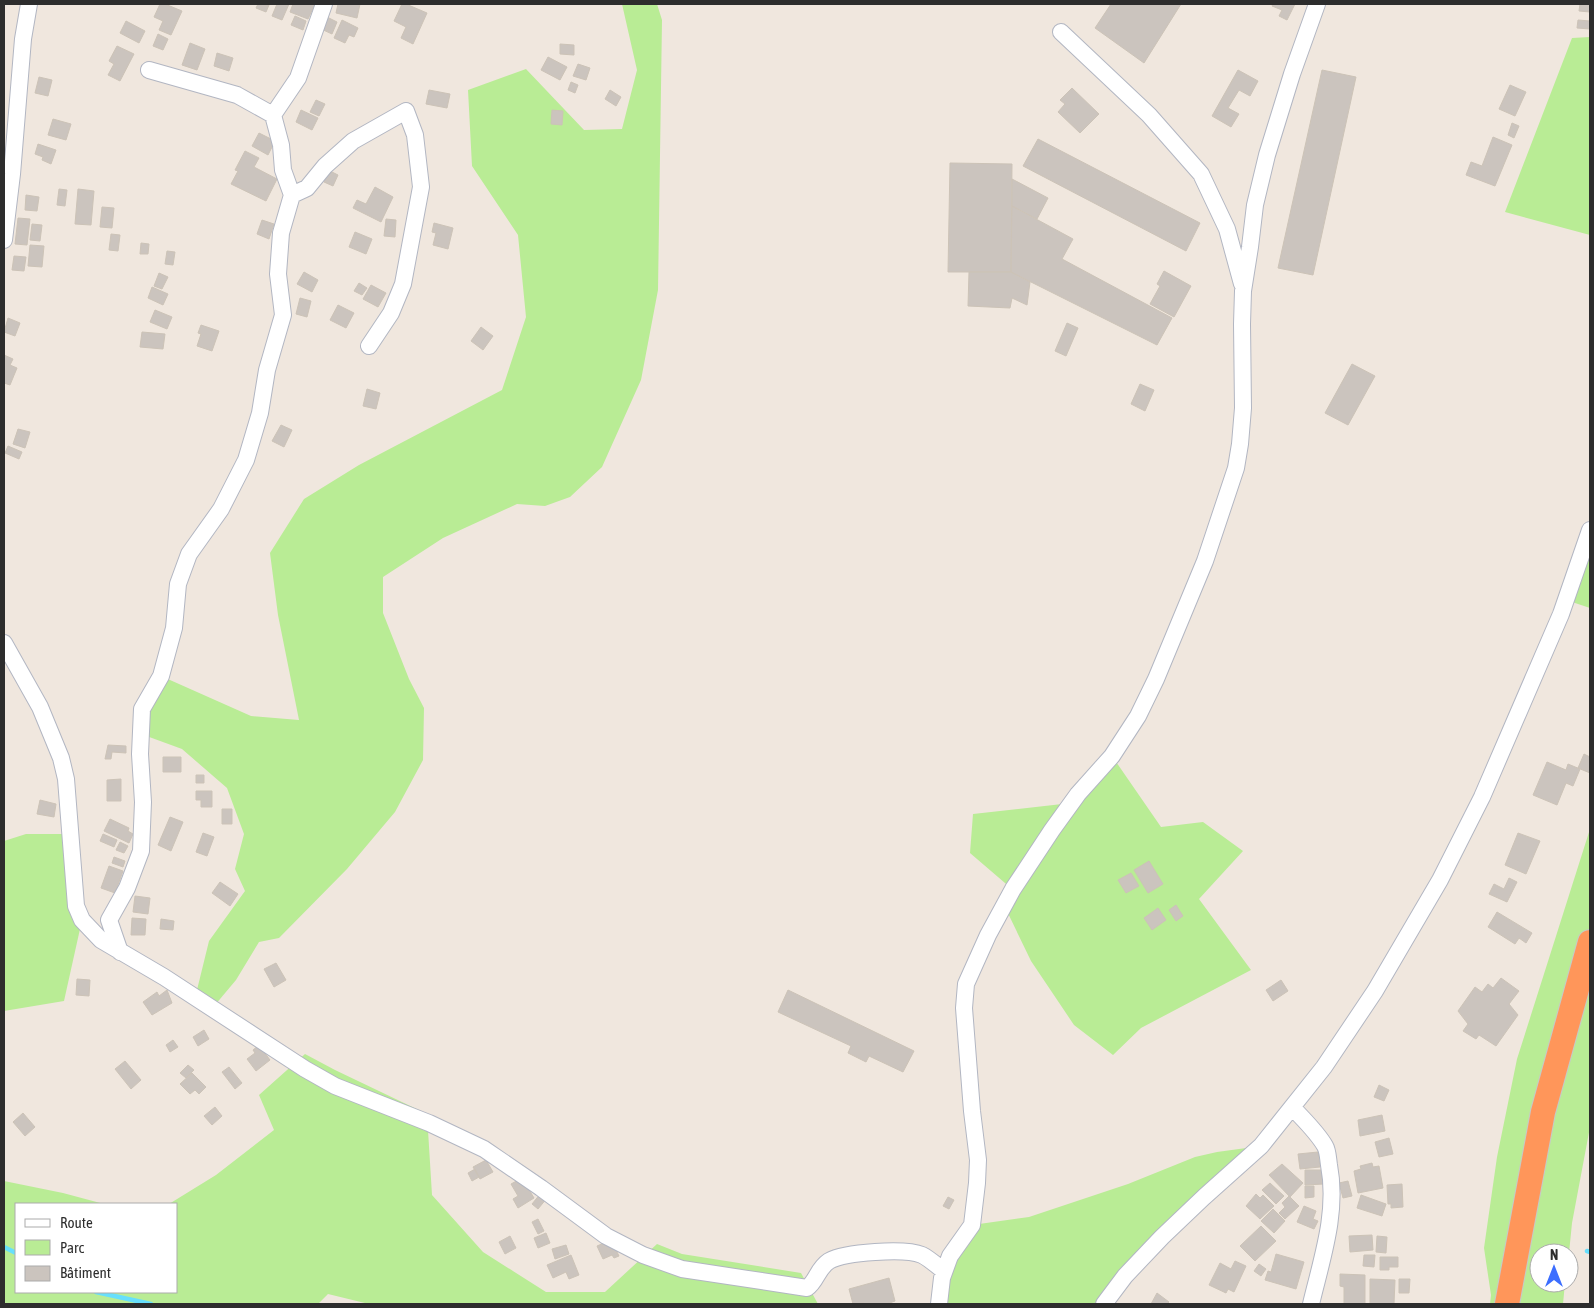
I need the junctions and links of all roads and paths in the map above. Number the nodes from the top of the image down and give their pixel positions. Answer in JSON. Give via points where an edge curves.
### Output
{"nodes":[{"id":1,"x":29,"y":4,"type":"edge"},
{"id":2,"x":324,"y":4,"type":"edge"},
{"id":3,"x":1317,"y":4,"type":"edge"},
{"id":4,"x":1061,"y":32,"type":"dead end"},
{"id":5,"x":149,"y":70,"type":"dead end"},
{"id":6,"x":273,"y":116,"type":"junction"},
{"id":7,"x":292,"y":195,"type":"junction"},
{"id":8,"x":4,"y":240,"type":"edge"},
{"id":9,"x":1244,"y":291,"type":"junction"},
{"id":10,"x":370,"y":346,"type":"dead end"},
{"id":11,"x":1590,"y":530,"type":"edge"},
{"id":12,"x":4,"y":643,"type":"edge"},
{"id":13,"x":1590,"y":942,"type":"edge"},
{"id":14,"x":120,"y":952,"type":"junction"},
{"id":15,"x":1292,"y":1108,"type":"junction"},
{"id":16,"x":944,"y":1271,"type":"junction"},
{"id":17,"x":939,"y":1304,"type":"edge"},
{"id":18,"x":1104,"y":1304,"type":"edge"},
{"id":19,"x":1311,"y":1304,"type":"edge"},
{"id":20,"x":1508,"y":1304,"type":"edge"}],
"edges":[{"from":1,"to":8,"type":"street"},
{"from":2,"to":6,"type":"street","via":[[298,78]]},
{"from":3,"to":9,"type":"street","via":[[1292,74],[1254,205]]},
{"from":4,"to":9,"type":"street","via":[[1149,116],[1201,174],[1228,229]]},
{"from":5,"to":6,"type":"street","via":[[237,95]]},
{"from":6,"to":7,"type":"street","via":[[281,145],[283,170]]},
{"from":7,"to":10,"type":"street","via":[[307,188],[324,166],[352,141],[406,111],[415,135],[421,187],[403,284],[391,314]]},
{"from":7,"to":14,"type":"street","via":[[280,234],[278,274],[283,315],[266,370],[260,413],[246,460],[221,509],[189,554],[178,584],[174,628],[161,676],[142,709],[141,851],[127,888],[109,920]]},
{"from":9,"to":16,"type":"street","via":[[1240,444],[1236,468],[1205,562],[1138,716],[1112,756],[1078,794],[1013,889],[966,984],[964,1008],[978,1160],[977,1183],[972,1225],[950,1256]]},
{"from":11,"to":15,"type":"street","via":[[1557,623],[1482,797],[1440,880],[1375,991]]},
{"from":12,"to":14,"type":"street","via":[[40,707],[61,758],[66,780],[76,906],[82,920],[94,934]]},
{"from":13,"to":20,"type":"highway","via":[[1543,1112]]},
{"from":14,"to":16,"type":"street","via":[[335,1086],[429,1123],[484,1149],[606,1236],[658,1262],[713,1275],[807,1288],[820,1268],[840,1256],[900,1250],[922,1255]]},
{"from":15,"to":18,"type":"street","via":[[1261,1146],[1162,1237]]},
{"from":15,"to":19,"type":"street","via":[[1326,1148],[1333,1185],[1327,1242]]},
{"from":16,"to":17,"type":"street"}]}
